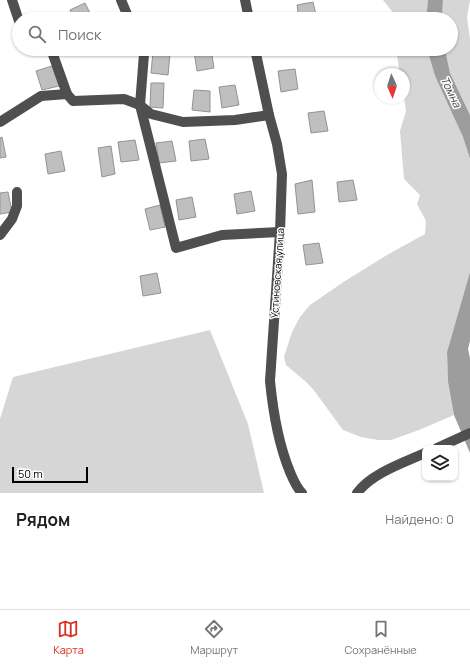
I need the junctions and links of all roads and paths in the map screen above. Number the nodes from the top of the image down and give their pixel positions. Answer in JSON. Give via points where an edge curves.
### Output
{"nodes":[{"id":1,"x":12,"y":0,"type":"edge"},
{"id":2,"x":121,"y":0,"type":"edge"},
{"id":3,"x":245,"y":0,"type":"edge"},
{"id":4,"x":16,"y":12,"type":"edge"},
{"id":5,"x":126,"y":12,"type":"edge"},
{"id":6,"x":248,"y":12,"type":"edge"},
{"id":7,"x":53,"y":56,"type":"edge"},
{"id":8,"x":144,"y":56,"type":"edge"},
{"id":9,"x":256,"y":56,"type":"edge"},
{"id":10,"x":67,"y":94,"type":"junction"},
{"id":11,"x":140,"y":105,"type":"junction"},
{"id":12,"x":269,"y":115,"type":"junction"},
{"id":13,"x":0,"y":122,"type":"edge"},
{"id":14,"x":17,"y":192,"type":"dead end"},
{"id":15,"x":280,"y":232,"type":"junction"},
{"id":16,"x":0,"y":235,"type":"edge"},
{"id":17,"x":470,"y":433,"type":"edge"},
{"id":18,"x":444,"y":445,"type":"edge"},
{"id":19,"x":422,"y":454,"type":"edge"},
{"id":20,"x":302,"y":493,"type":"edge"},
{"id":21,"x":356,"y":493,"type":"edge"}],
"edges":[{"from":1,"to":4,"type":"street"},
{"from":2,"to":5,"type":"street"},
{"from":3,"to":6,"type":"street"},
{"from":7,"to":10,"type":"street"},
{"from":8,"to":11,"type":"street"},
{"from":9,"to":12,"type":"street","name":"Устиновская улица"},
{"from":10,"to":11,"type":"street","via":[[73,101],[124,99]]},
{"from":10,"to":13,"type":"street","via":[[41,96]]},
{"from":11,"to":12,"type":"street","via":[[151,114],[182,122],[235,120]]},
{"from":11,"to":15,"type":"street","via":[[176,248],[222,235]]},
{"from":12,"to":15,"type":"street","name":"Устиновская улица","via":[[282,174]]},
{"from":14,"to":16,"type":"street","via":[[17,206],[12,219]]},
{"from":15,"to":20,"type":"street","name":"Устиновская улица","via":[[270,388],[280,444],[294,482]]},
{"from":17,"to":18,"type":"street"},
{"from":19,"to":21,"type":"street","via":[[375,477]]}]}
